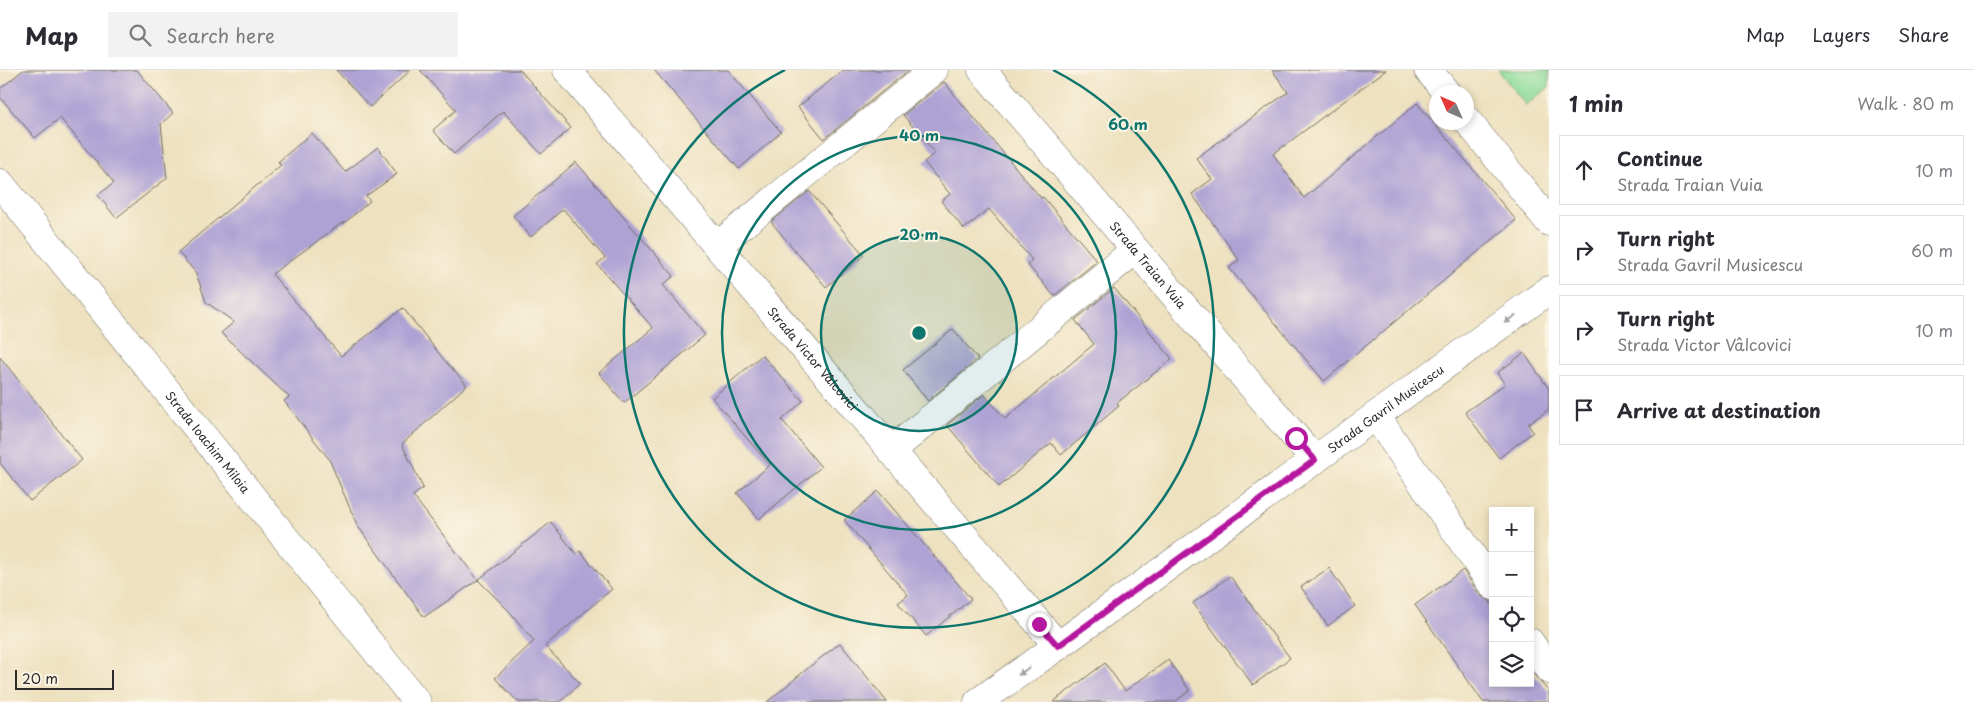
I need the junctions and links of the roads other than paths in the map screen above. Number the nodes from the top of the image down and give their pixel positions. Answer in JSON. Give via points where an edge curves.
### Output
{"nodes":[{"id":1,"x":566,"y":70,"type":"edge"},
{"id":2,"x":934,"y":70,"type":"edge"},
{"id":3,"x":982,"y":70,"type":"edge"},
{"id":4,"x":1428,"y":70,"type":"edge"},
{"id":5,"x":1440,"y":85,"type":"edge"},
{"id":6,"x":1474,"y":128,"type":"edge"},
{"id":7,"x":0,"y":183,"type":"edge"},
{"id":8,"x":1549,"y":222,"type":"edge"},
{"id":9,"x":717,"y":246,"type":"junction"},
{"id":10,"x":1135,"y":250,"type":"junction"},
{"id":11,"x":1549,"y":290,"type":"edge"},
{"id":12,"x":1376,"y":416,"type":"junction"},
{"id":13,"x":891,"y":451,"type":"junction"},
{"id":14,"x":1315,"y":460,"type":"junction"},
{"id":15,"x":1489,"y":580,"type":"edge"},
{"id":16,"x":1058,"y":646,"type":"junction"},
{"id":17,"x":1534,"y":648,"type":"edge"},
{"id":18,"x":1549,"y":670,"type":"edge"},
{"id":19,"x":417,"y":702,"type":"edge"},
{"id":20,"x":978,"y":702,"type":"edge"}],
"edges":[{"from":1,"to":9,"type":"street","name":"Strada Victor Vâlcovici"},
{"from":2,"to":9,"type":"street"},
{"from":3,"to":10,"type":"street","name":"Strada Traian Vuia"},
{"from":4,"to":5,"type":"street"},
{"from":6,"to":8,"type":"street"},
{"from":7,"to":19,"type":"street","name":"Strada Ioachim Miloia"},
{"from":9,"to":13,"type":"street","name":"Strada Victor Vâlcovici"},
{"from":10,"to":13,"type":"street"},
{"from":10,"to":14,"type":"street","name":"Strada Traian Vuia"},
{"from":11,"to":12,"type":"street","name":"Strada Gavril Musicescu","one_way":true},
{"from":12,"to":14,"type":"street","name":"Strada Gavril Musicescu"},
{"from":12,"to":15,"type":"street"},
{"from":13,"to":16,"type":"street","name":"Strada Victor Vâlcovici"},
{"from":14,"to":16,"type":"street","name":"Strada Gavril Musicescu"},
{"from":16,"to":20,"type":"street","name":"Strada Gavril Musicescu","one_way":true},
{"from":17,"to":18,"type":"street"}]}
